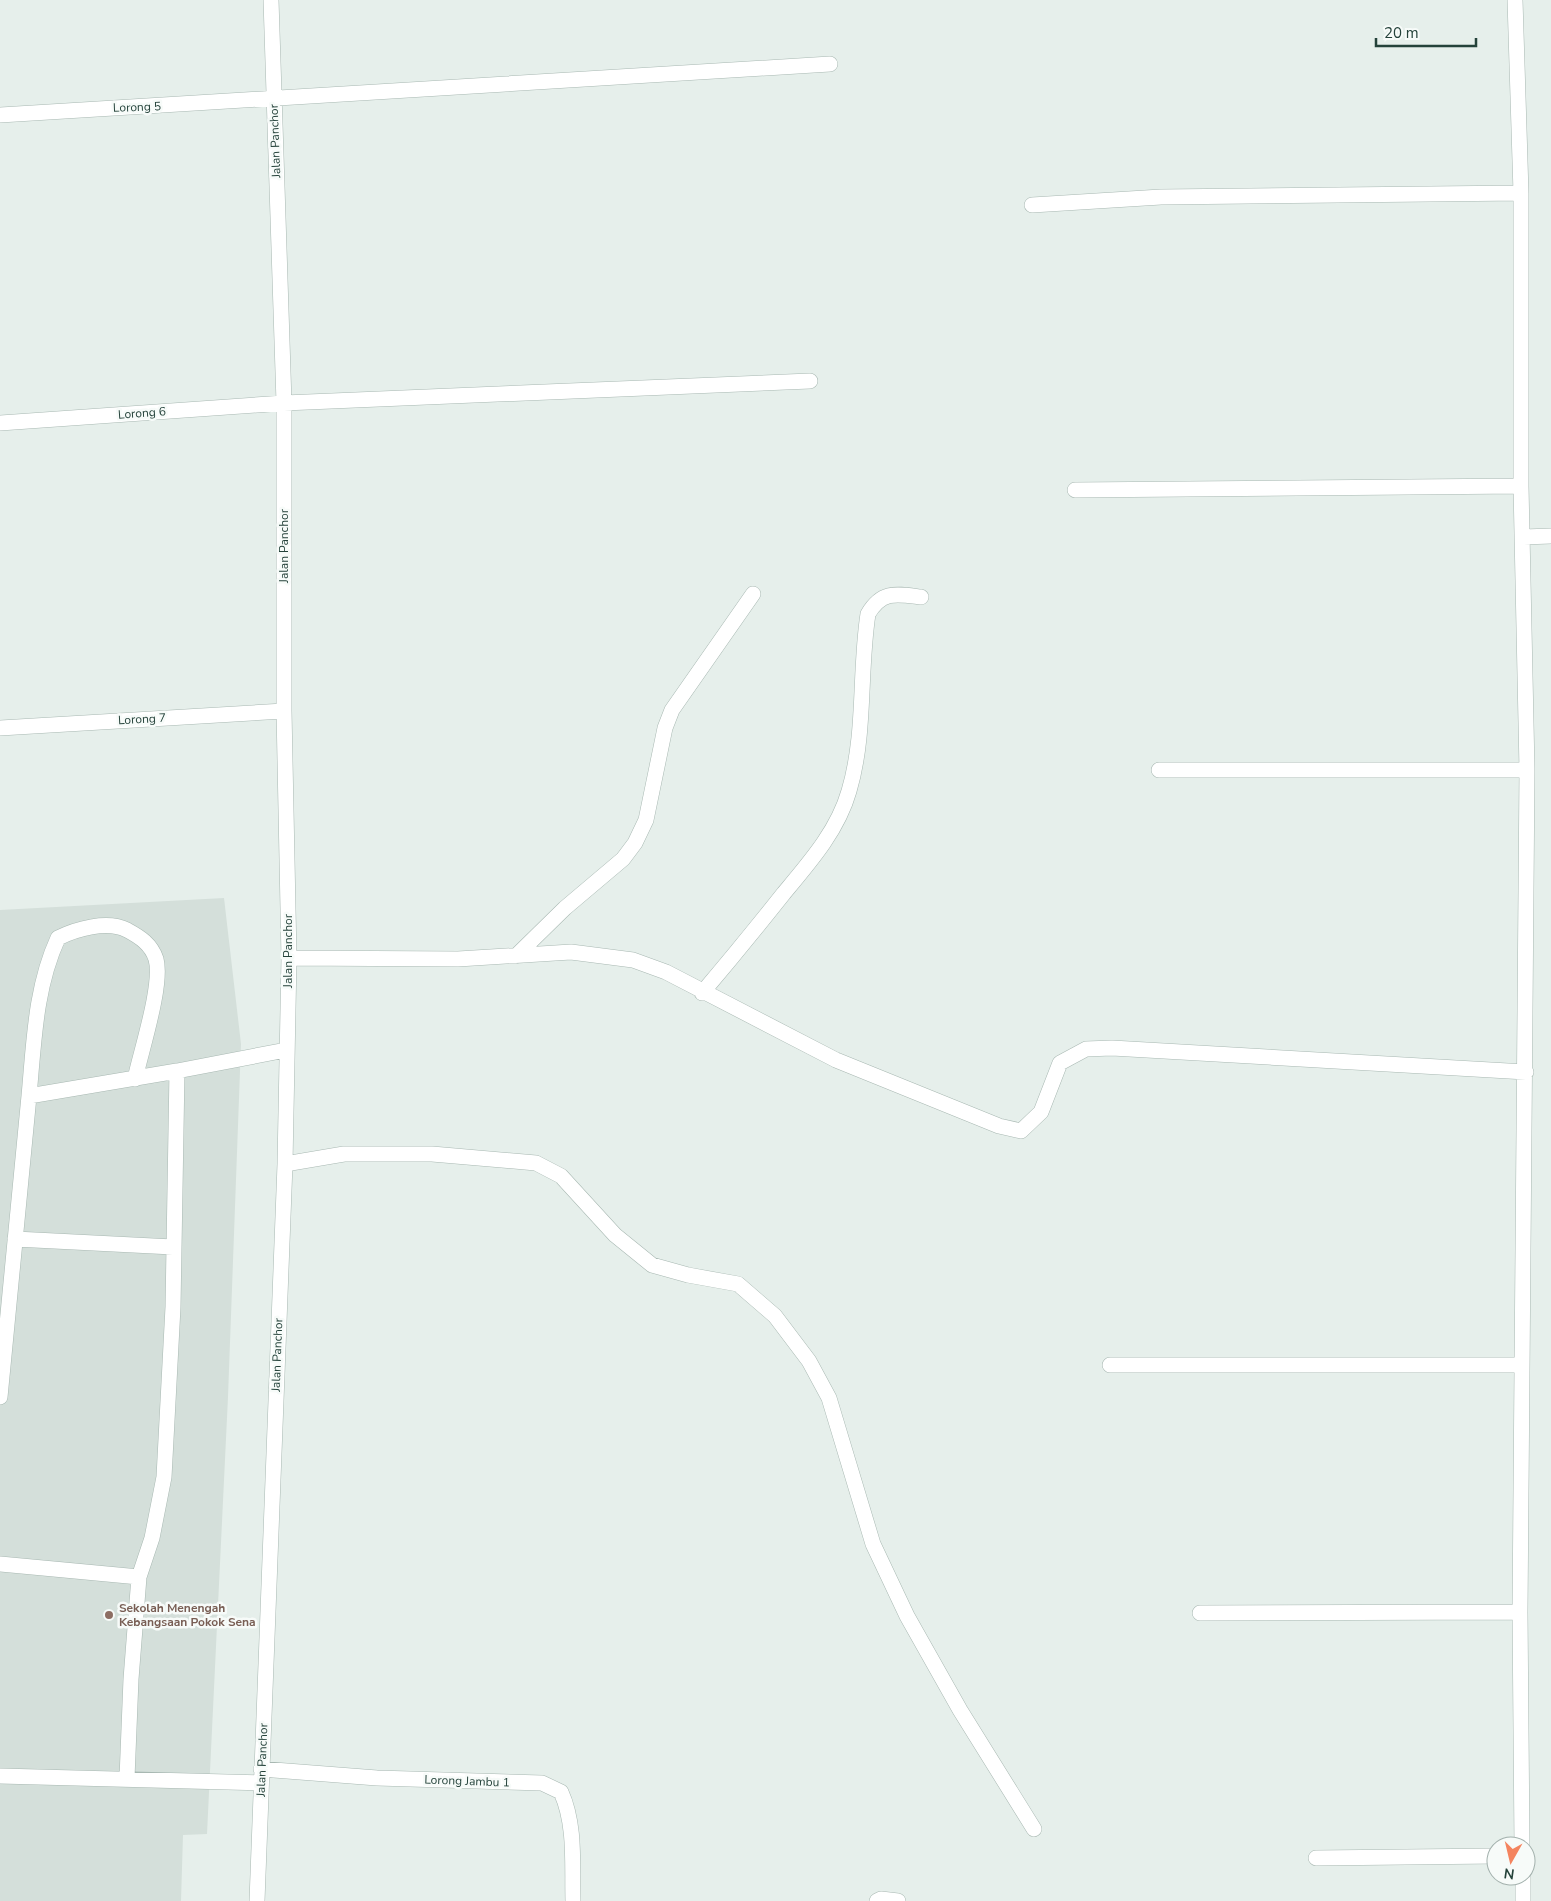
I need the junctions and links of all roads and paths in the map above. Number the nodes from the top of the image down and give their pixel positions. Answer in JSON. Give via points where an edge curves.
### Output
{"nodes":[{"id":1,"x":271,"y":0,"type":"edge"},
{"id":2,"x":1515,"y":0,"type":"edge"},
{"id":3,"x":830,"y":64,"type":"dead end"},
{"id":4,"x":273,"y":100,"type":"junction"},
{"id":5,"x":0,"y":115,"type":"edge"},
{"id":6,"x":1520,"y":193,"type":"junction"},
{"id":7,"x":1032,"y":204,"type":"dead end"},
{"id":8,"x":810,"y":381,"type":"dead end"},
{"id":9,"x":284,"y":403,"type":"junction"},
{"id":10,"x":0,"y":423,"type":"edge"},
{"id":11,"x":1521,"y":486,"type":"junction"},
{"id":12,"x":1075,"y":490,"type":"dead end"},
{"id":13,"x":1551,"y":536,"type":"edge"},
{"id":14,"x":1522,"y":537,"type":"junction"},
{"id":15,"x":754,"y":594,"type":"dead end"},
{"id":16,"x":921,"y":597,"type":"dead end"},
{"id":17,"x":284,"y":711,"type":"junction"},
{"id":18,"x":0,"y":728,"type":"edge"},
{"id":19,"x":1159,"y":770,"type":"dead end"},
{"id":20,"x":1527,"y":770,"type":"junction"},
{"id":21,"x":516,"y":956,"type":"junction"},
{"id":22,"x":289,"y":958,"type":"junction"},
{"id":23,"x":702,"y":993,"type":"junction"},
{"id":24,"x":286,"y":1050,"type":"junction"},
{"id":25,"x":177,"y":1071,"type":"junction"},
{"id":26,"x":1526,"y":1072,"type":"junction"},
{"id":27,"x":135,"y":1079,"type":"junction"},
{"id":28,"x":29,"y":1096,"type":"junction"},
{"id":29,"x":284,"y":1164,"type":"junction"},
{"id":30,"x":15,"y":1239,"type":"junction"},
{"id":31,"x":173,"y":1247,"type":"junction"},
{"id":32,"x":1110,"y":1365,"type":"dead end"},
{"id":33,"x":1521,"y":1365,"type":"junction"},
{"id":34,"x":0,"y":1397,"type":"edge"},
{"id":35,"x":0,"y":1564,"type":"edge"},
{"id":36,"x":138,"y":1577,"type":"junction"},
{"id":37,"x":1520,"y":1612,"type":"junction"},
{"id":38,"x":1200,"y":1613,"type":"dead end"},
{"id":39,"x":0,"y":1776,"type":"edge"},
{"id":40,"x":261,"y":1776,"type":"junction"},
{"id":41,"x":127,"y":1778,"type":"junction"},
{"id":42,"x":1034,"y":1829,"type":"dead end"},
{"id":43,"x":1522,"y":1836,"type":"edge"},
{"id":44,"x":1486,"y":1856,"type":"edge"},
{"id":45,"x":1316,"y":1858,"type":"dead end"},
{"id":46,"x":1523,"y":1886,"type":"edge"},
{"id":47,"x":257,"y":1901,"type":"edge"},
{"id":48,"x":573,"y":1901,"type":"edge"},
{"id":49,"x":877,"y":1901,"type":"edge"},
{"id":50,"x":898,"y":1901,"type":"edge"},
{"id":51,"x":1523,"y":1901,"type":"edge"}],
"edges":[{"from":1,"to":4,"type":"street","name":"Jalan Panchor"},
{"from":2,"to":6,"type":"street"},
{"from":3,"to":4,"type":"street","name":"Lorong 5"},
{"from":4,"to":5,"type":"street","name":"Lorong 5"},
{"from":4,"to":9,"type":"street","name":"Jalan Panchor"},
{"from":6,"to":7,"type":"street","via":[[1161,197]]},
{"from":6,"to":11,"type":"street"},
{"from":8,"to":9,"type":"street","name":"Lorong 6"},
{"from":9,"to":10,"type":"street","name":"Lorong 6"},
{"from":9,"to":17,"type":"street","name":"Jalan Panchor"},
{"from":11,"to":12,"type":"street"},
{"from":11,"to":14,"type":"street"},
{"from":13,"to":14,"type":"street"},
{"from":14,"to":20,"type":"street"},
{"from":15,"to":21,"type":"street","via":[[672,710],[665,728],[646,820],[635,843],[623,859]]},
{"from":16,"to":23,"type":"street","via":[[898,594],[882,597],[868,614],[856,761],[839,816],[825,841]]},
{"from":17,"to":18,"type":"street","name":"Lorong 7"},
{"from":17,"to":22,"type":"street","name":"Jalan Panchor"},
{"from":19,"to":20,"type":"street"},
{"from":20,"to":26,"type":"street"},
{"from":21,"to":22,"type":"street"},
{"from":21,"to":23,"type":"street","via":[[570,952],[633,960],[666,972]]},
{"from":22,"to":24,"type":"street","name":"Jalan Panchor"},
{"from":23,"to":26,"type":"street","via":[[836,1060],[999,1126],[1021,1131],[1040,1112],[1060,1064],[1086,1049]]},
{"from":24,"to":25,"type":"street"},
{"from":24,"to":29,"type":"street","name":"Jalan Panchor"},
{"from":25,"to":27,"type":"street"},
{"from":25,"to":31,"type":"street"},
{"from":26,"to":33,"type":"street"},
{"from":27,"to":28,"type":"street"},
{"from":27,"to":28,"type":"street","via":[[157,978],[156,959],[144,939],[120,926],[76,929],[58,938],[44,973]]},
{"from":28,"to":30,"type":"street"},
{"from":29,"to":40,"type":"street","name":"Jalan Panchor"},
{"from":29,"to":42,"type":"street","via":[[344,1154],[432,1154],[536,1163],[561,1176],[615,1235],[652,1265],[738,1284],[775,1316],[809,1361],[829,1398],[873,1544],[907,1616],[960,1710]]},
{"from":30,"to":31,"type":"street"},
{"from":30,"to":34,"type":"street"},
{"from":31,"to":36,"type":"street","via":[[164,1476],[152,1538]]},
{"from":32,"to":33,"type":"street"},
{"from":33,"to":37,"type":"street"},
{"from":35,"to":36,"type":"street"},
{"from":36,"to":41,"type":"street"},
{"from":37,"to":38,"type":"street"},
{"from":37,"to":43,"type":"street"},
{"from":39,"to":41,"type":"street","name":"Lorong Jambu 1"},
{"from":40,"to":41,"type":"street","name":"Lorong Jambu 1"},
{"from":40,"to":47,"type":"street","name":"Jalan Panchor"},
{"from":40,"to":48,"type":"street","name":"Lorong Jambu 1","via":[[542,1784],[560,1792],[568,1808]]},
{"from":44,"to":45,"type":"street"},
{"from":46,"to":51,"type":"street"},
{"from":49,"to":50,"type":"street"}]}
